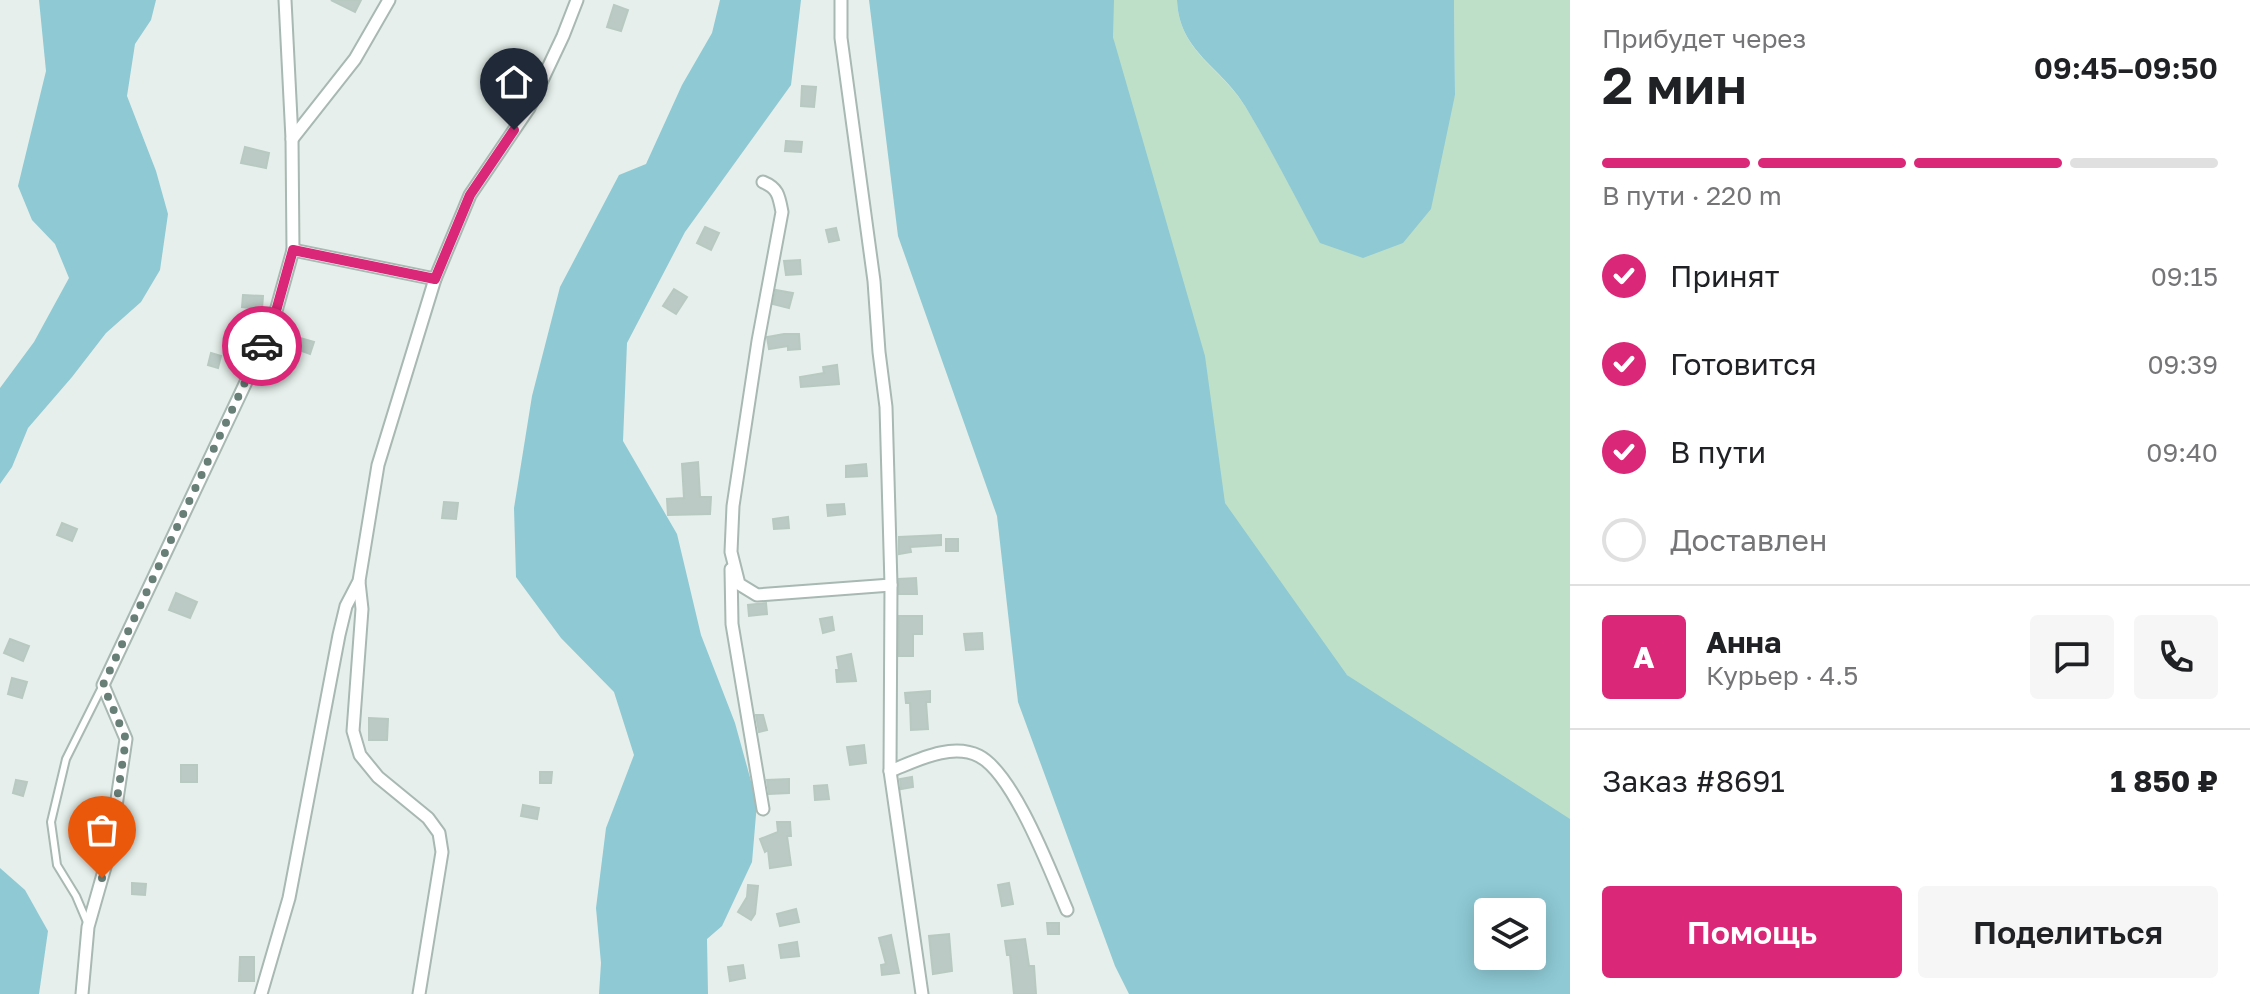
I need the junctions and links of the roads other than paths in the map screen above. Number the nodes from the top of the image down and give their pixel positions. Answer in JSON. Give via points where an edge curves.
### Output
{"nodes":[{"id":1,"x":285,"y":0,"type":"edge"},
{"id":2,"x":389,"y":0,"type":"edge"},
{"id":3,"x":577,"y":0,"type":"edge"},
{"id":4,"x":841,"y":0,"type":"edge"},
{"id":5,"x":292,"y":139,"type":"junction"},
{"id":6,"x":763,"y":182,"type":"dead end"},
{"id":7,"x":293,"y":250,"type":"junction"},
{"id":8,"x":435,"y":279,"type":"junction"},
{"id":9,"x":731,"y":552,"type":"junction"},
{"id":10,"x":359,"y":581,"type":"junction"},
{"id":11,"x":891,"y":585,"type":"junction"},
{"id":12,"x":103,"y":685,"type":"junction"},
{"id":13,"x":890,"y":771,"type":"junction"},
{"id":14,"x":763,"y":809,"type":"dead end"},
{"id":15,"x":1067,"y":910,"type":"dead end"},
{"id":16,"x":88,"y":927,"type":"junction"},
{"id":17,"x":82,"y":994,"type":"edge"},
{"id":18,"x":261,"y":994,"type":"edge"},
{"id":19,"x":419,"y":994,"type":"edge"},
{"id":20,"x":922,"y":994,"type":"edge"}],
"edges":[{"from":1,"to":5,"type":"street"},
{"from":2,"to":5,"type":"street","via":[[355,59]]},
{"from":3,"to":8,"type":"street","via":[[529,108],[470,195]]},
{"from":4,"to":11,"type":"street","via":[[841,38],[886,407]]},
{"from":5,"to":7,"type":"street"},
{"from":6,"to":9,"type":"street","via":[[774,186],[782,212],[735,491]]},
{"from":7,"to":8,"type":"street"},
{"from":7,"to":12,"type":"street","via":[[271,329]]},
{"from":8,"to":10,"type":"street","via":[[378,465]]},
{"from":9,"to":11,"type":"street","via":[[739,584],[757,595]]},
{"from":9,"to":14,"type":"street","via":[[732,624]]},
{"from":10,"to":18,"type":"street","via":[[346,606],[289,898]]},
{"from":10,"to":19,"type":"street","via":[[362,609],[353,731],[360,755],[428,818],[439,833],[442,852]]},
{"from":11,"to":13,"type":"street"},
{"from":12,"to":16,"type":"street","via":[[126,739],[109,853]]},
{"from":12,"to":16,"type":"lane","via":[[66,759],[51,822],[57,865]]},
{"from":13,"to":15,"type":"street","via":[[933,754],[979,756],[1026,815]]},
{"from":13,"to":20,"type":"street"},
{"from":16,"to":17,"type":"street"}]}
